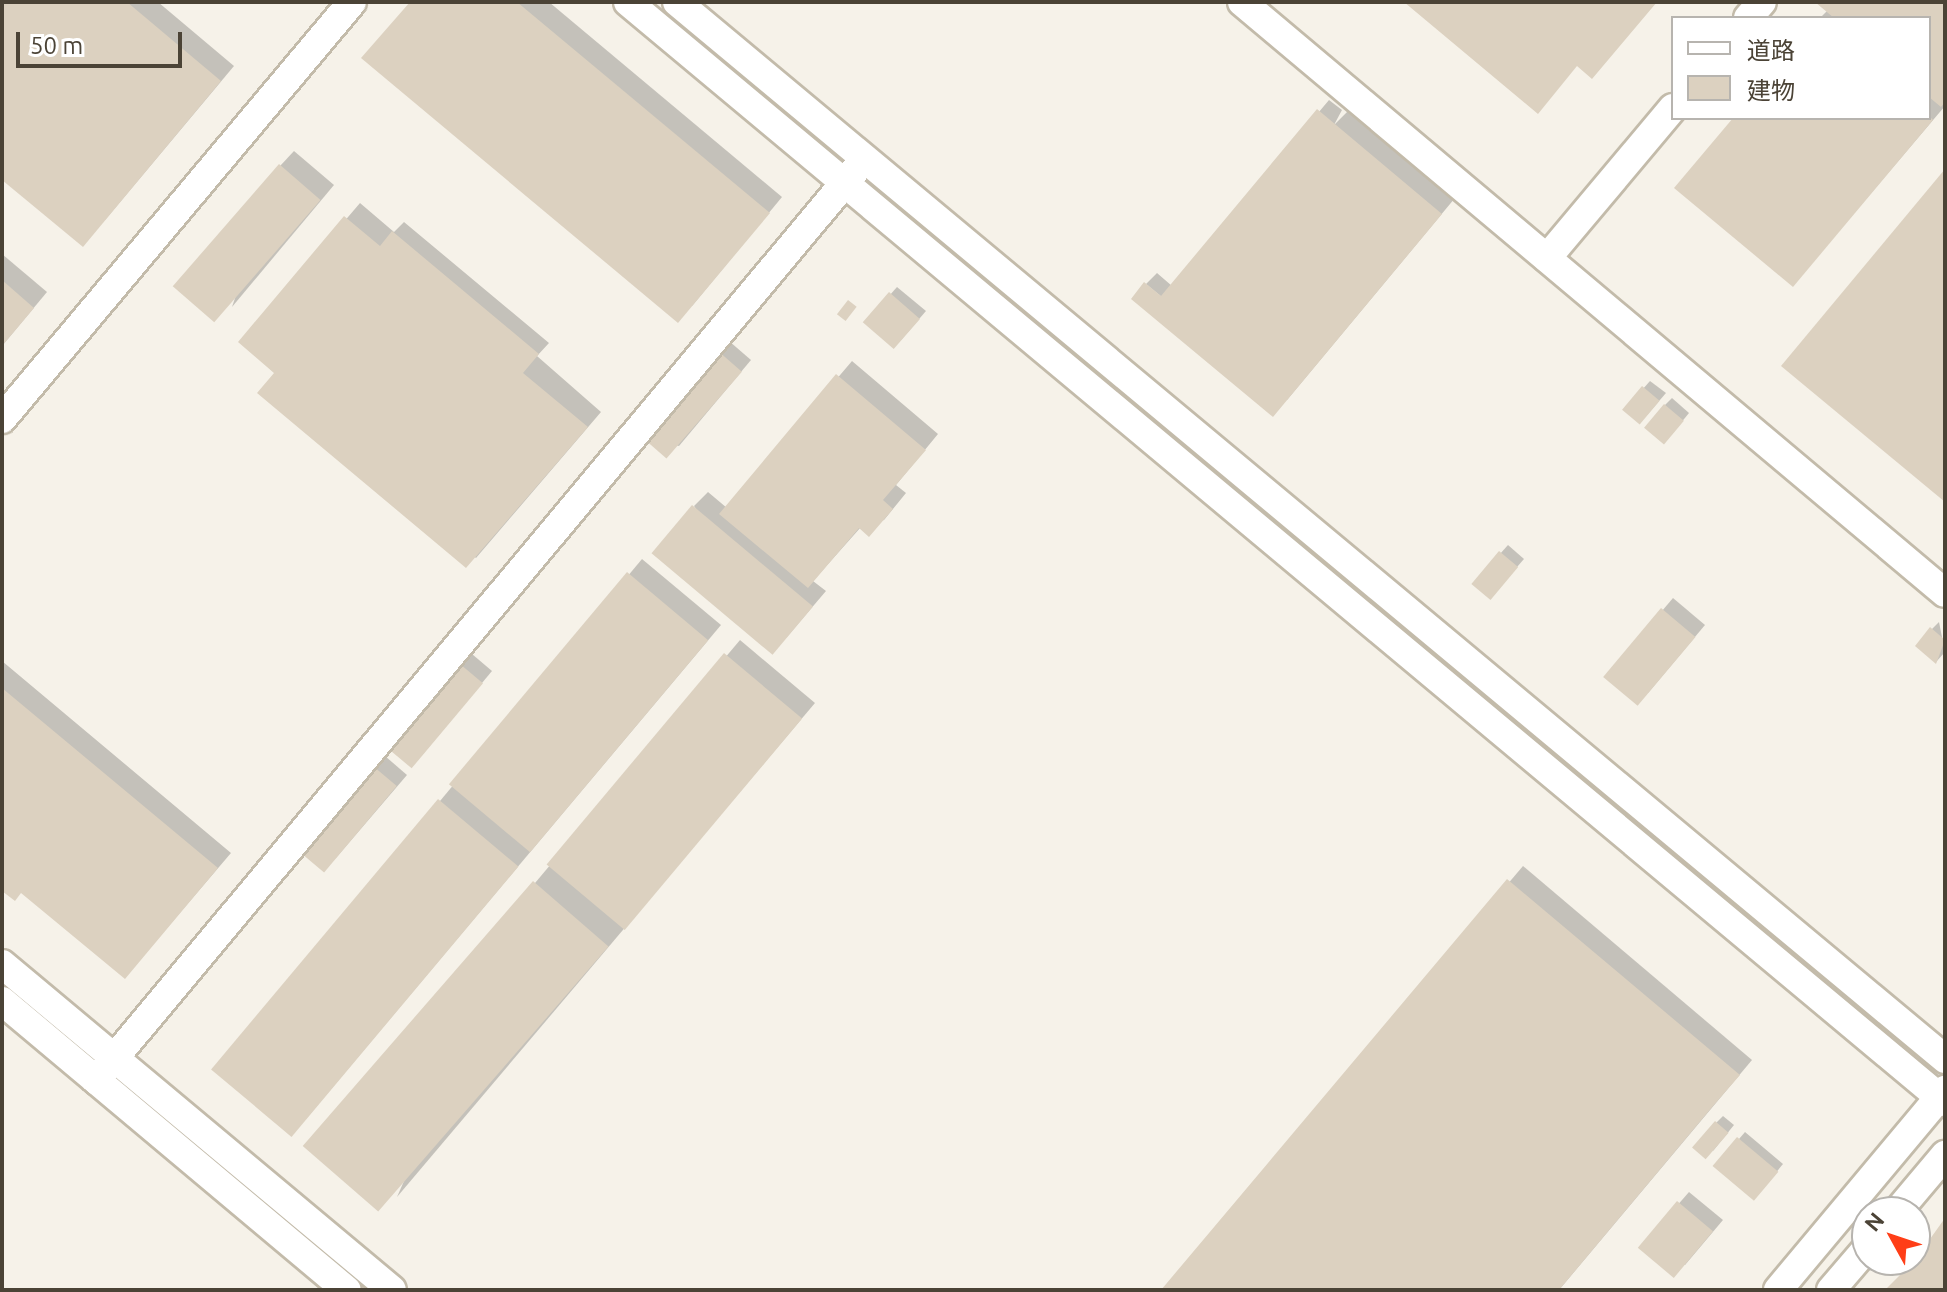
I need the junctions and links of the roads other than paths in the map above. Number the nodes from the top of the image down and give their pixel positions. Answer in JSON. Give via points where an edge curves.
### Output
{"nodes":[{"id":1,"x":352,"y":2,"type":"edge"},
{"id":2,"x":628,"y":2,"type":"edge"},
{"id":3,"x":677,"y":2,"type":"edge"},
{"id":4,"x":1242,"y":2,"type":"edge"},
{"id":5,"x":1671,"y":110,"type":"edge"},
{"id":6,"x":865,"y":158,"type":"junction"},
{"id":7,"x":845,"y":183,"type":"junction"},
{"id":8,"x":1547,"y":258,"type":"junction"},
{"id":9,"x":2,"y":419,"type":"edge"},
{"id":10,"x":1945,"y":593,"type":"edge"},
{"id":11,"x":2,"y":964,"type":"edge"},
{"id":12,"x":2,"y":1001,"type":"edge"},
{"id":13,"x":114,"y":1057,"type":"junction"},
{"id":14,"x":1945,"y":1059,"type":"edge"},
{"id":15,"x":96,"y":1080,"type":"junction"},
{"id":16,"x":1943,"y":1096,"type":"edge"},
{"id":17,"x":1945,"y":1155,"type":"edge"},
{"id":18,"x":1910,"y":1196,"type":"edge"},
{"id":19,"x":1851,"y":1267,"type":"edge"},
{"id":20,"x":347,"y":1290,"type":"edge"},
{"id":21,"x":392,"y":1290,"type":"edge"},
{"id":22,"x":1778,"y":1290,"type":"edge"},
{"id":23,"x":1831,"y":1290,"type":"edge"}],
"edges":[{"from":1,"to":9,"type":"street"},
{"from":2,"to":7,"type":"street"},
{"from":3,"to":6,"type":"street"},
{"from":4,"to":8,"type":"street"},
{"from":5,"to":8,"type":"street"},
{"from":6,"to":7,"type":"street"},
{"from":6,"to":14,"type":"street"},
{"from":7,"to":13,"type":"street"},
{"from":7,"to":16,"type":"street"},
{"from":8,"to":10,"type":"street"},
{"from":11,"to":13,"type":"street"},
{"from":12,"to":15,"type":"street"},
{"from":13,"to":15,"type":"street"},
{"from":13,"to":21,"type":"street"},
{"from":15,"to":20,"type":"street"},
{"from":16,"to":22,"type":"street"},
{"from":17,"to":18,"type":"street"},
{"from":19,"to":23,"type":"street"}]}
